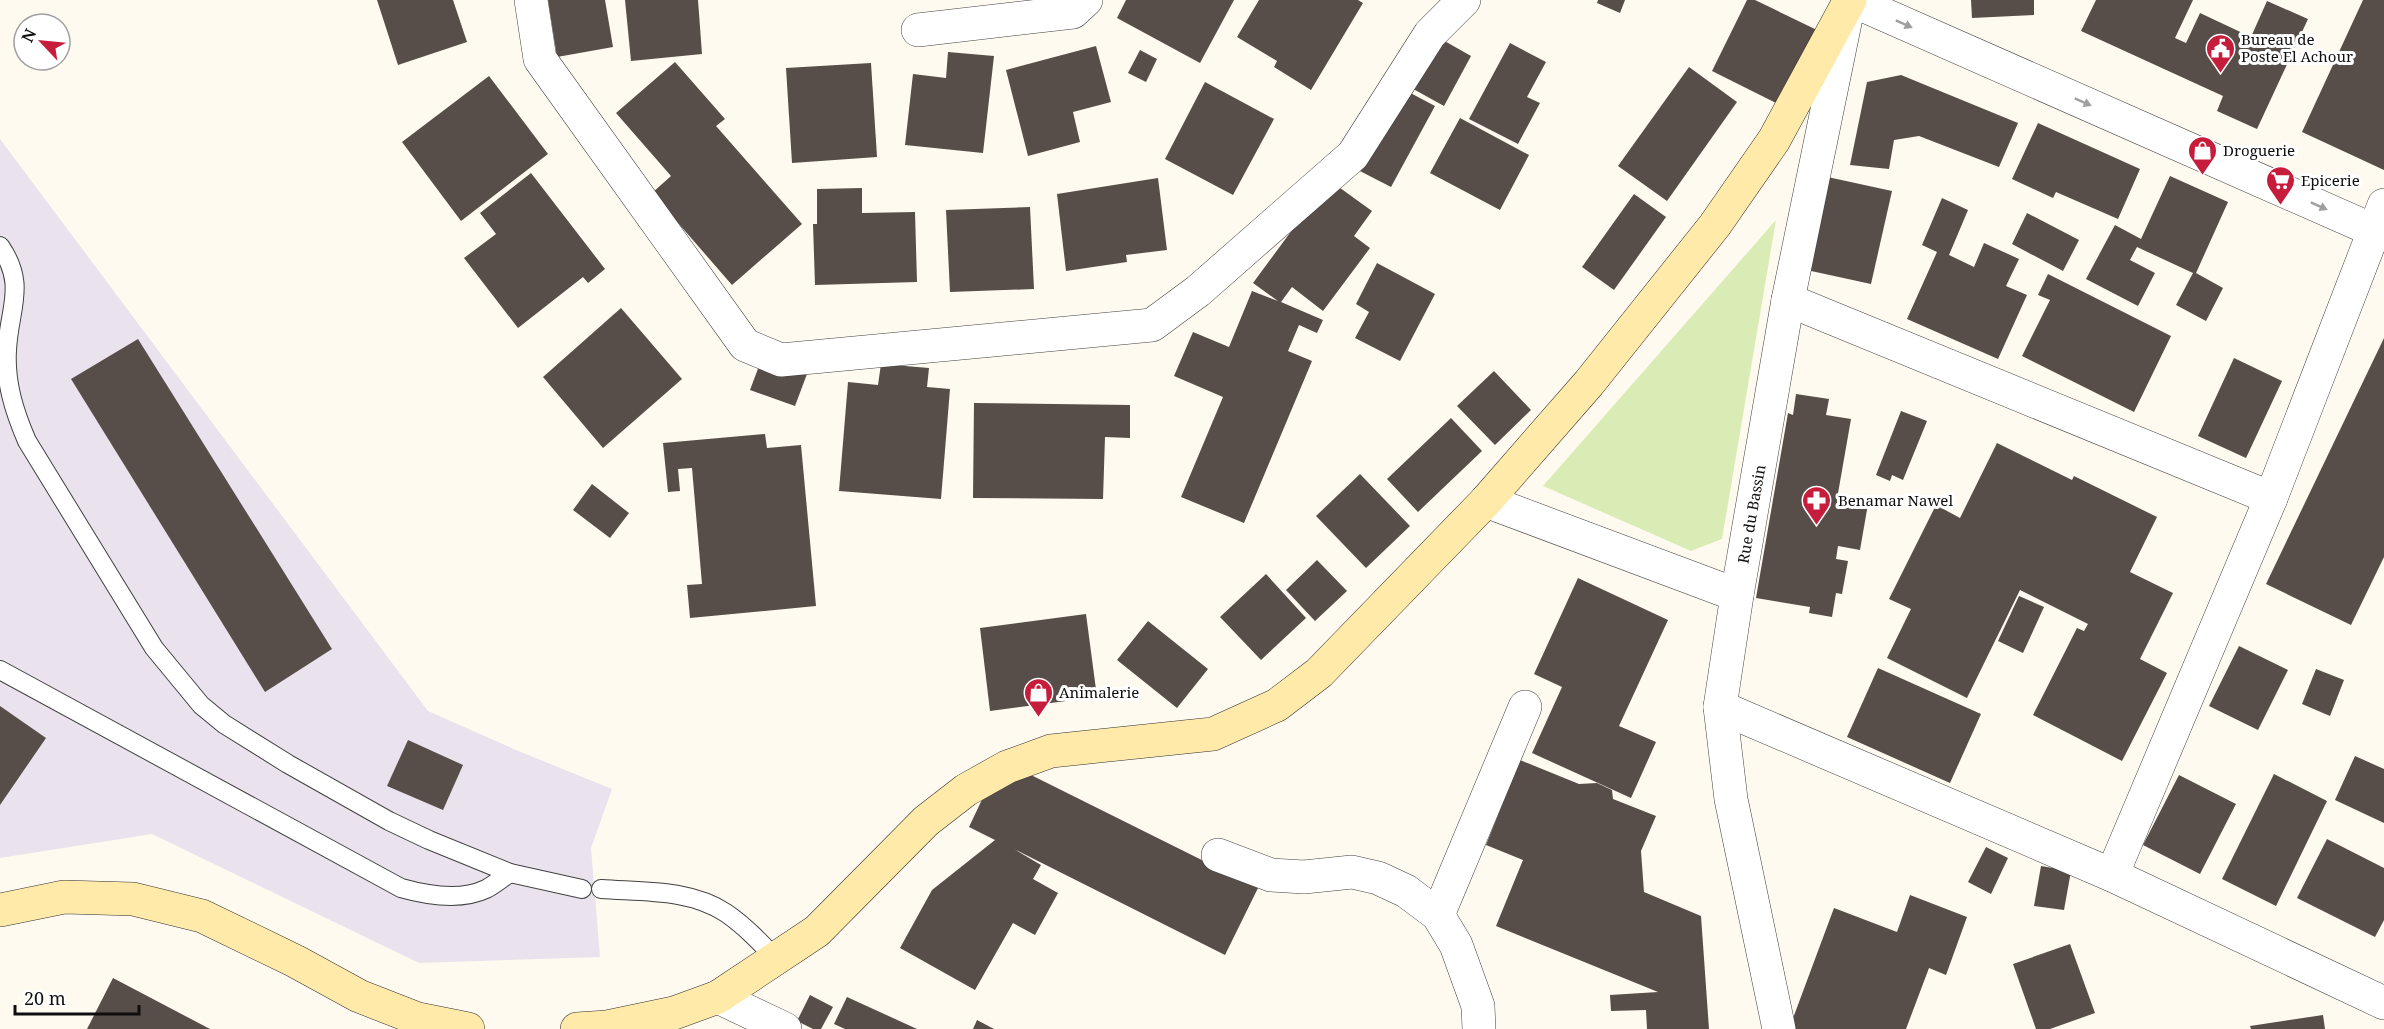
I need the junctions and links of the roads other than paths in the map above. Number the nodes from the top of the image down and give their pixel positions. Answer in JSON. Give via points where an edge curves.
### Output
{"nodes":[{"id":1,"x":531,"y":0,"type":"edge"},
{"id":2,"x":1086,"y":0,"type":"edge"},
{"id":3,"x":1464,"y":0,"type":"edge"},
{"id":4,"x":1850,"y":0,"type":"edge"},
{"id":5,"x":918,"y":30,"type":"dead end"},
{"id":6,"x":2380,"y":223,"type":"edge"},
{"id":7,"x":0,"y":246,"type":"edge"},
{"id":8,"x":1788,"y":300,"type":"junction"},
{"id":9,"x":2271,"y":498,"type":"junction"},
{"id":10,"x":1486,"y":501,"type":"junction"},
{"id":11,"x":1737,"y":595,"type":"junction"},
{"id":12,"x":0,"y":670,"type":"edge"},
{"id":13,"x":1525,"y":707,"type":"dead end"},
{"id":14,"x":1720,"y":707,"type":"junction"},
{"id":15,"x":1218,"y":855,"type":"dead end"},
{"id":16,"x":510,"y":873,"type":"junction"},
{"id":17,"x":2112,"y":875,"type":"junction"},
{"id":18,"x":582,"y":889,"type":"dead end"},
{"id":19,"x":601,"y":890,"type":"dead end"},
{"id":20,"x":0,"y":910,"type":"edge"},
{"id":21,"x":1438,"y":915,"type":"junction"},
{"id":22,"x":777,"y":960,"type":"junction"},
{"id":23,"x":718,"y":997,"type":"junction"},
{"id":24,"x":2384,"y":1003,"type":"edge"},
{"id":25,"x":468,"y":1029,"type":"edge"},
{"id":26,"x":578,"y":1029,"type":"edge"},
{"id":27,"x":785,"y":1029,"type":"edge"},
{"id":28,"x":1479,"y":1029,"type":"edge"},
{"id":29,"x":1779,"y":1029,"type":"edge"}],
"edges":[{"from":1,"to":3,"type":"street","via":[[540,59],[745,345],[781,360],[1152,325],[1198,291],[1353,155],[1430,34]]},
{"from":2,"to":5,"type":"street","via":[[1073,12]]},
{"from":4,"to":6,"type":"street","one_way":true},
{"from":4,"to":8,"type":"street","name":"Rue du Bassin"},
{"from":4,"to":10,"type":"main road","via":[[1774,140],[1715,225],[1589,383]]},
{"from":6,"to":9,"type":"street"},
{"from":7,"to":16,"type":"lane","via":[[13,273],[16,294],[7,349],[7,381],[14,411],[27,441],[115,586],[177,677],[201,705],[252,743],[389,821]]},
{"from":8,"to":9,"type":"street"},
{"from":8,"to":11,"type":"street","name":"Rue du Bassin"},
{"from":9,"to":17,"type":"street"},
{"from":10,"to":11,"type":"street"},
{"from":10,"to":22,"type":"main road","via":[[1319,673],[1276,705],[1213,734],[1051,751],[1007,767],[966,790],[926,821],[818,931]]},
{"from":11,"to":14,"type":"street","name":"Rue du Bassin"},
{"from":12,"to":16,"type":"lane","via":[[401,888],[421,893],[464,894],[485,890]]},
{"from":13,"to":21,"type":"street"},
{"from":14,"to":17,"type":"street"},
{"from":14,"to":29,"type":"street","name":"Rue du Bassin","via":[[1731,799]]},
{"from":15,"to":21,"type":"street","via":[[1271,876],[1352,872],[1378,878],[1406,891]]},
{"from":16,"to":18,"type":"lane"},
{"from":17,"to":24,"type":"street"},
{"from":19,"to":22,"type":"lane","via":[[669,893],[700,900],[727,914]]},
{"from":20,"to":25,"type":"main road","via":[[64,897],[133,899],[202,916],[359,996],[418,1019]]},
{"from":21,"to":28,"type":"street","via":[[1468,974],[1478,1006]]},
{"from":22,"to":23,"type":"main road"},
{"from":23,"to":26,"type":"main road","via":[[674,1013]]},
{"from":23,"to":27,"type":"street"}]}
